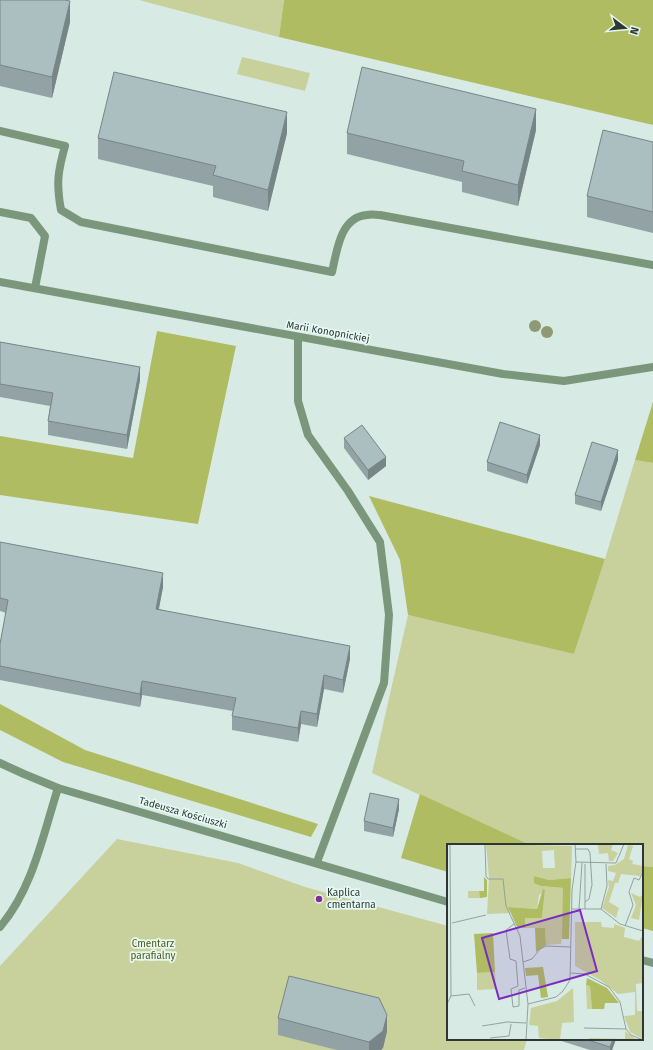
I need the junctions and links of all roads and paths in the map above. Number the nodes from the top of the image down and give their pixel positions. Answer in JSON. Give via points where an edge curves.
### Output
{"nodes":[{"id":1,"x":0,"y":131,"type":"edge"},
{"id":2,"x":0,"y":212,"type":"edge"},
{"id":3,"x":653,"y":265,"type":"edge"},
{"id":4,"x":0,"y":282,"type":"edge"},
{"id":5,"x":35,"y":288,"type":"junction"},
{"id":6,"x":298,"y":337,"type":"junction"},
{"id":7,"x":653,"y":366,"type":"edge"},
{"id":8,"x":0,"y":763,"type":"edge"},
{"id":9,"x":58,"y":788,"type":"junction"},
{"id":10,"x":317,"y":862,"type":"junction"},
{"id":11,"x":447,"y":902,"type":"edge"},
{"id":12,"x":0,"y":927,"type":"edge"},
{"id":13,"x":643,"y":960,"type":"edge"},
{"id":14,"x":653,"y":963,"type":"edge"}],
"edges":[{"from":1,"to":3,"type":"street","via":[[65,146],[58,173],[61,210],[81,222],[332,272],[339,240],[346,226],[366,215],[380,215]]},
{"from":2,"to":5,"type":"street","via":[[31,218],[46,236]]},
{"from":4,"to":5,"type":"street","name":"Marii Konopnickiej"},
{"from":5,"to":6,"type":"street","name":"Marii Konopnickiej"},
{"from":6,"to":7,"type":"street","name":"Marii Konopnickiej","via":[[503,374],[564,381]]},
{"from":6,"to":10,"type":"street","via":[[298,401],[308,434],[380,542],[389,615],[384,683]]},
{"from":8,"to":9,"type":"street","name":"Tadeusza Kościuszki"},
{"from":9,"to":10,"type":"street","name":"Tadeusza Kościuszki"},
{"from":9,"to":12,"type":"street","via":[[34,867],[9,916]]},
{"from":10,"to":11,"type":"street","name":"Tadeusza Kościuszki"},
{"from":13,"to":14,"type":"street"}]}
